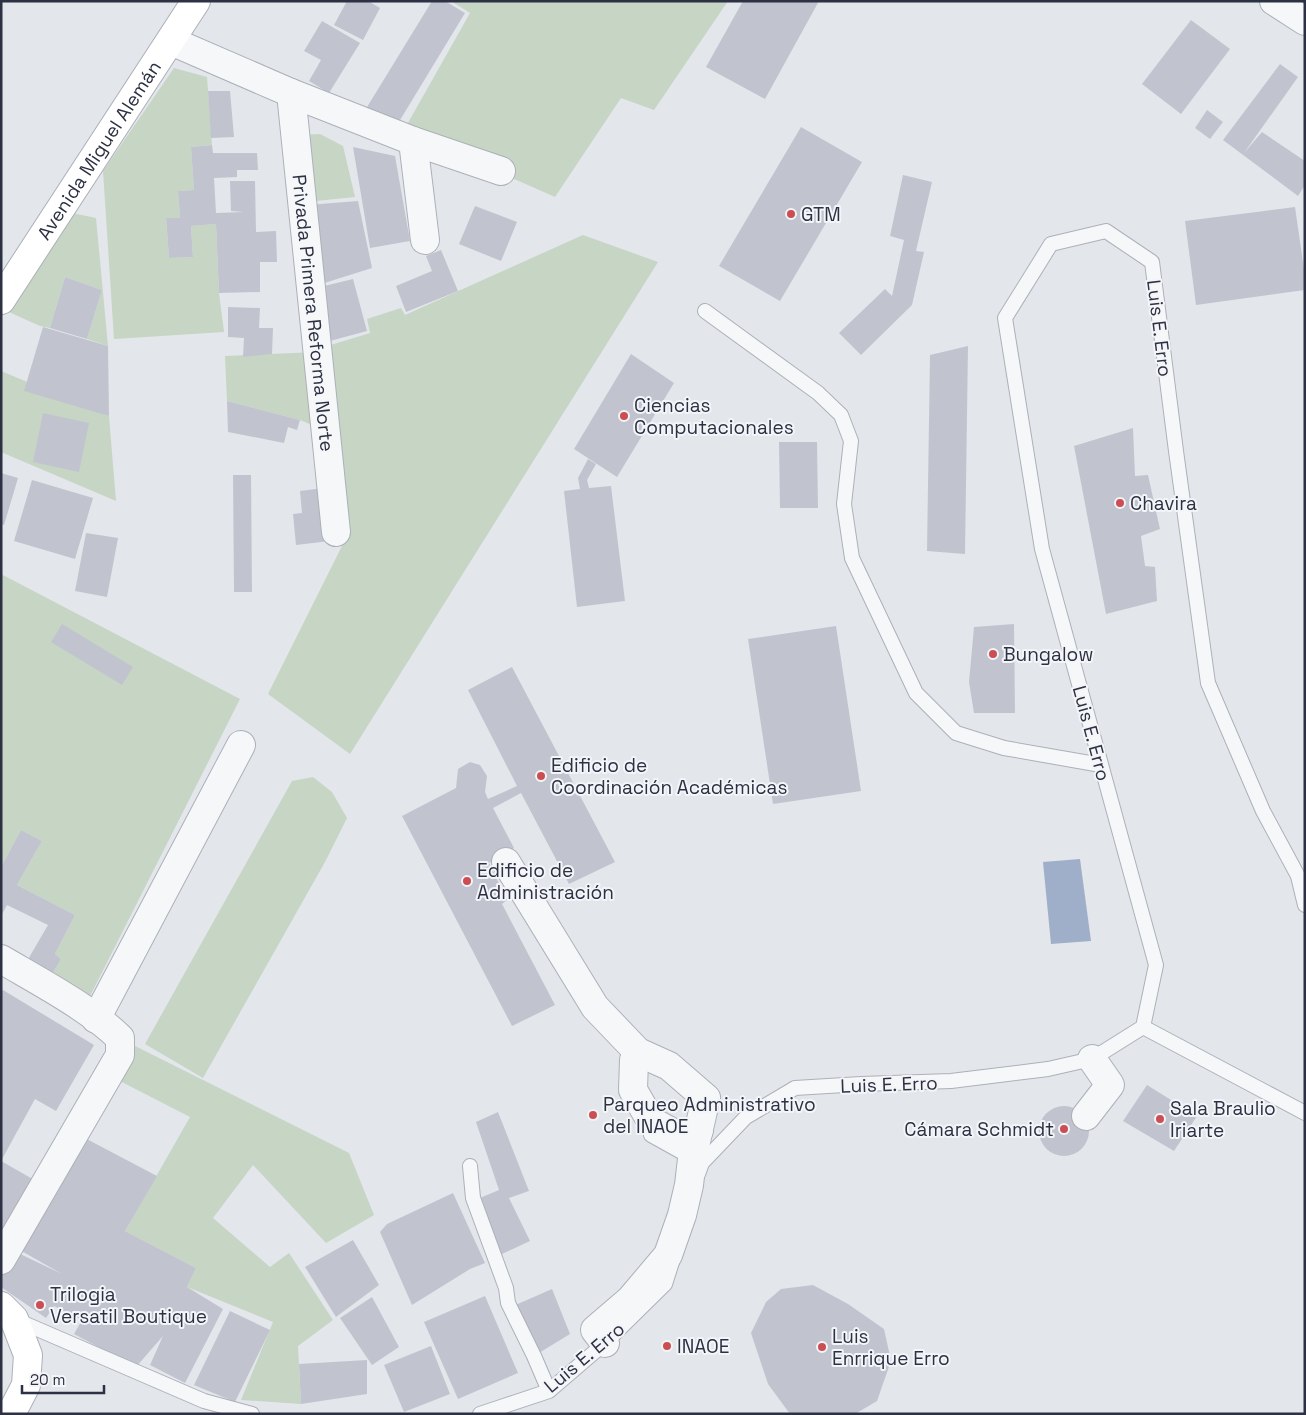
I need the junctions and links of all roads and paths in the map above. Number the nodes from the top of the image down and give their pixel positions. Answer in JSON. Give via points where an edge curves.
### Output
{"nodes":[{"id":1,"x":196,"y":1,"type":"edge"},
{"id":2,"x":1274,"y":1,"type":"edge"},
{"id":3,"x":1305,"y":21,"type":"edge"},
{"id":4,"x":171,"y":41,"type":"junction"},
{"id":5,"x":291,"y":93,"type":"junction"},
{"id":6,"x":413,"y":141,"type":"junction"},
{"id":7,"x":501,"y":171,"type":"dead end"},
{"id":8,"x":425,"y":240,"type":"dead end"},
{"id":9,"x":1,"y":300,"type":"edge"},
{"id":10,"x":706,"y":312,"type":"dead end"},
{"id":11,"x":336,"y":532,"type":"dead end"},
{"id":12,"x":242,"y":745,"type":"dead end"},
{"id":13,"x":1101,"y":765,"type":"junction"},
{"id":14,"x":506,"y":862,"type":"dead end"},
{"id":15,"x":1305,"y":905,"type":"edge"},
{"id":16,"x":1,"y":959,"type":"edge"},
{"id":17,"x":96,"y":1019,"type":"junction"},
{"id":18,"x":1143,"y":1027,"type":"junction"},
{"id":19,"x":638,"y":1052,"type":"junction"},
{"id":20,"x":1092,"y":1059,"type":"junction"},
{"id":21,"x":1305,"y":1113,"type":"edge"},
{"id":22,"x":1086,"y":1116,"type":"dead end"},
{"id":23,"x":699,"y":1130,"type":"junction"},
{"id":24,"x":644,"y":1131,"type":"dead end"},
{"id":25,"x":697,"y":1161,"type":"junction"},
{"id":26,"x":470,"y":1166,"type":"dead end"},
{"id":27,"x":1,"y":1260,"type":"edge"},
{"id":28,"x":7,"y":1312,"type":"edge"},
{"id":29,"x":605,"y":1343,"type":"joint"},
{"id":30,"x":549,"y":1391,"type":"junction"},
{"id":31,"x":11,"y":1414,"type":"edge"},
{"id":32,"x":252,"y":1414,"type":"edge"},
{"id":33,"x":480,"y":1414,"type":"edge"}],
"edges":[{"from":1,"to":4,"type":"main road","name":"Avenida Miguel Alemán"},
{"from":2,"to":3,"type":"street"},
{"from":4,"to":5,"type":"street"},
{"from":4,"to":9,"type":"main road","name":"Avenida Miguel Alemán"},
{"from":5,"to":6,"type":"street"},
{"from":5,"to":11,"type":"street","name":"Privada Primera Reforma Norte"},
{"from":6,"to":7,"type":"street"},
{"from":6,"to":8,"type":"street"},
{"from":10,"to":13,"type":"lane","via":[[818,393],[840,415],[851,441],[844,504],[852,558],[916,693],[956,733],[1004,748]]},
{"from":12,"to":17,"type":"street"},
{"from":13,"to":15,"type":"lane","name":"Luis E. Erro","via":[[1042,549],[1005,318],[1051,244],[1106,231],[1152,262],[1208,682],[1263,811],[1298,876]]},
{"from":13,"to":18,"type":"lane","name":"Luis E. Erro","via":[[1156,965]]},
{"from":14,"to":19,"type":"street","via":[[595,1007]]},
{"from":16,"to":17,"type":"street"},
{"from":17,"to":27,"type":"street","via":[[120,1038],[120,1055]]},
{"from":18,"to":20,"type":"lane","name":"Luis E. Erro"},
{"from":18,"to":21,"type":"lane"},
{"from":19,"to":23,"type":"street","via":[[669,1066],[706,1098]]},
{"from":19,"to":23,"type":"street","via":[[634,1060],[633,1090],[652,1121],[679,1136]]},
{"from":20,"to":22,"type":"street","via":[[1110,1085]]},
{"from":20,"to":25,"type":"lane","name":"Luis E. Erro","via":[[1048,1069],[951,1081],[795,1088],[746,1117]]},
{"from":23,"to":25,"type":"street"},
{"from":24,"to":25,"type":"lane"},
{"from":25,"to":29,"type":"street","via":[[668,1255],[630,1300],[595,1330]]},
{"from":26,"to":30,"type":"lane","via":[[473,1198],[506,1288],[508,1303]]},
{"from":28,"to":31,"type":"main road","via":[[28,1355],[26,1385]]},
{"from":28,"to":32,"type":"lane","via":[[204,1401]]},
{"from":29,"to":30,"type":"lane","name":"Luis E. Erro"},
{"from":30,"to":33,"type":"lane","name":"Luis E. Erro"}]}
